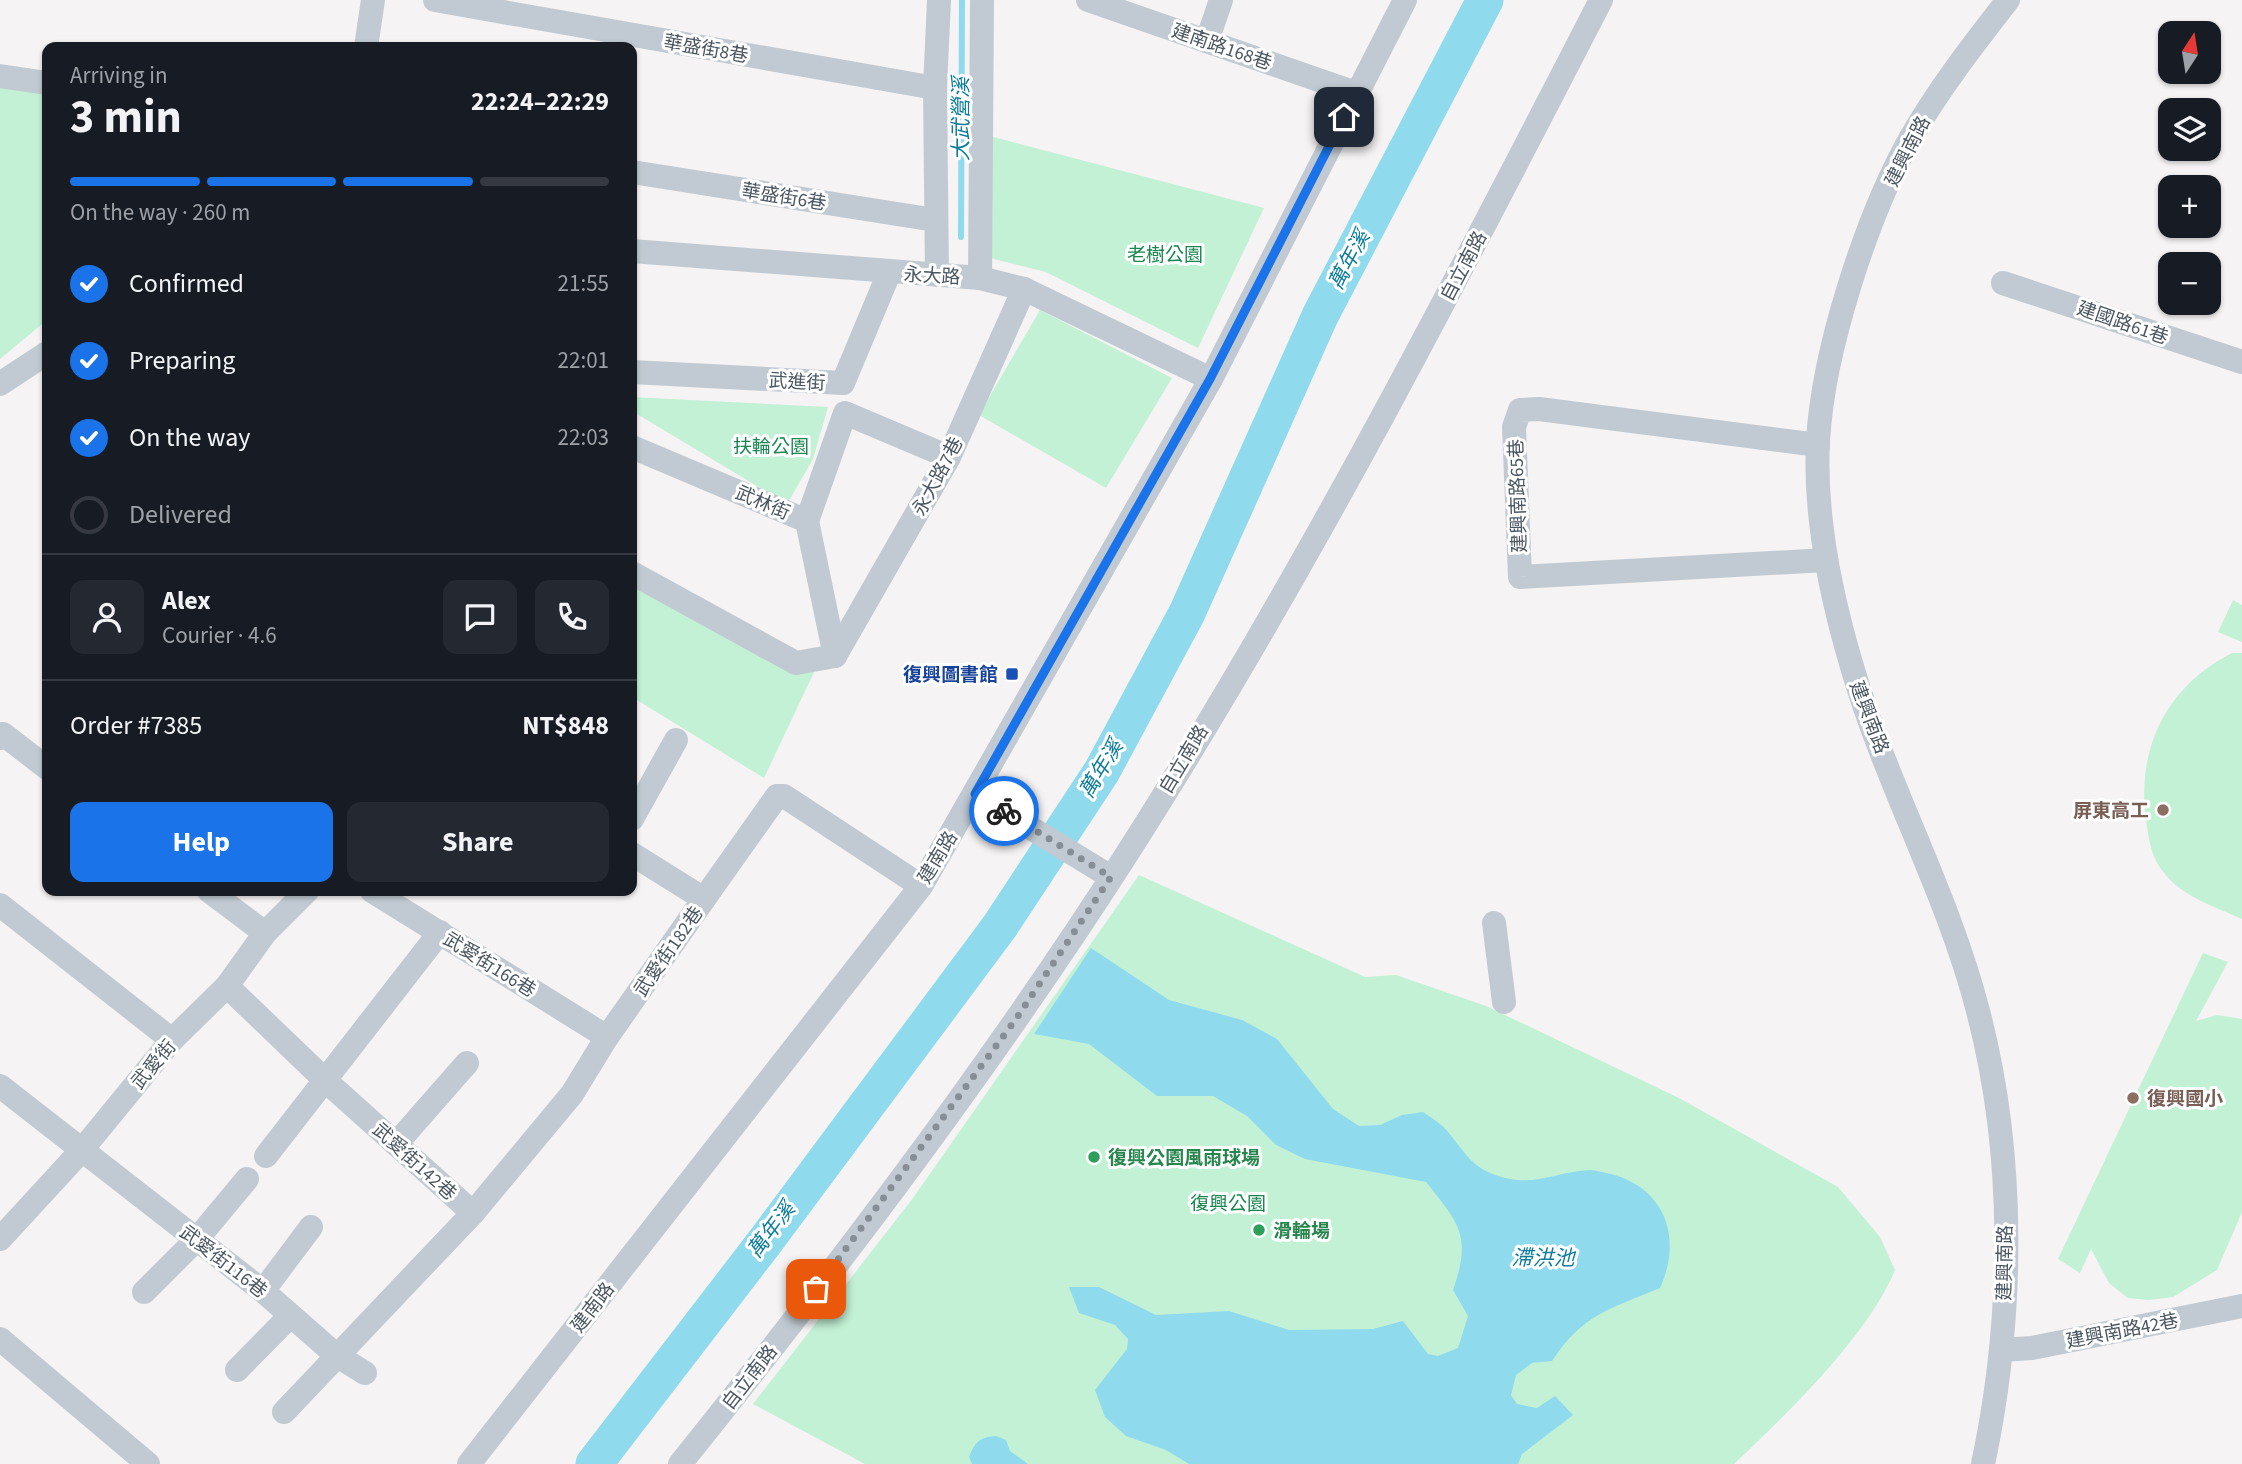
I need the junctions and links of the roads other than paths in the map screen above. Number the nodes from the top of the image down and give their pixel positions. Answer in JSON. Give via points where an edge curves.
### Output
{"nodes":[{"id":1,"x":373,"y":0,"type":"edge"},
{"id":2,"x":435,"y":0,"type":"edge"},
{"id":3,"x":939,"y":0,"type":"edge"},
{"id":4,"x":982,"y":0,"type":"edge"},
{"id":5,"x":1087,"y":0,"type":"edge"},
{"id":6,"x":1220,"y":0,"type":"edge"},
{"id":7,"x":1405,"y":0,"type":"edge"},
{"id":8,"x":1601,"y":0,"type":"edge"},
{"id":9,"x":2008,"y":0,"type":"edge"},
{"id":10,"x":1207,"y":41,"type":"junction"},
{"id":11,"x":367,"y":42,"type":"edge"},
{"id":12,"x":0,"y":76,"type":"edge"},
{"id":13,"x":42,"y":82,"type":"edge"},
{"id":14,"x":935,"y":88,"type":"junction"},
{"id":15,"x":1356,"y":93,"type":"junction"},
{"id":16,"x":637,"y":173,"type":"edge"},
{"id":17,"x":935,"y":220,"type":"junction"},
{"id":18,"x":637,"y":251,"type":"edge"},
{"id":19,"x":889,"y":273,"type":"junction"},
{"id":20,"x":937,"y":275,"type":"junction"},
{"id":21,"x":980,"y":278,"type":"junction"},
{"id":22,"x":2003,"y":283,"type":"dead end"},
{"id":23,"x":1024,"y":289,"type":"junction"},
{"id":24,"x":42,"y":356,"type":"edge"},
{"id":25,"x":2242,"y":362,"type":"edge"},
{"id":26,"x":637,"y":372,"type":"edge"},
{"id":27,"x":1210,"y":379,"type":"junction"},
{"id":28,"x":844,"y":383,"type":"junction"},
{"id":29,"x":0,"y":384,"type":"edge"},
{"id":30,"x":845,"y":413,"type":"junction"},
{"id":31,"x":1818,"y":444,"type":"junction"},
{"id":32,"x":637,"y":449,"type":"edge"},
{"id":33,"x":949,"y":457,"type":"junction"},
{"id":34,"x":807,"y":521,"type":"junction"},
{"id":35,"x":1826,"y":560,"type":"junction"},
{"id":36,"x":637,"y":576,"type":"edge"},
{"id":37,"x":835,"y":656,"type":"junction"},
{"id":38,"x":2,"y":736,"type":"edge"},
{"id":39,"x":676,"y":740,"type":"dead end"},
{"id":40,"x":42,"y":764,"type":"edge"},
{"id":41,"x":976,"y":794,"type":"junction"},
{"id":42,"x":637,"y":810,"type":"edge"},
{"id":43,"x":637,"y":857,"type":"edge"},
{"id":44,"x":1101,"y":871,"type":"junction"},
{"id":45,"x":921,"y":886,"type":"junction"},
{"id":46,"x":216,"y":896,"type":"edge"},
{"id":47,"x":302,"y":896,"type":"edge"},
{"id":48,"x":380,"y":896,"type":"edge"},
{"id":49,"x":704,"y":899,"type":"junction"},
{"id":50,"x":0,"y":905,"type":"edge"},
{"id":51,"x":1494,"y":923,"type":"dead end"},
{"id":52,"x":440,"y":932,"type":"junction"},
{"id":53,"x":265,"y":933,"type":"junction"},
{"id":54,"x":227,"y":986,"type":"junction"},
{"id":55,"x":1504,"y":1002,"type":"dead end"},
{"id":56,"x":607,"y":1037,"type":"junction"},
{"id":57,"x":172,"y":1040,"type":"junction"},
{"id":58,"x":467,"y":1063,"type":"dead end"},
{"id":59,"x":327,"y":1082,"type":"junction"},
{"id":60,"x":0,"y":1086,"type":"edge"},
{"id":61,"x":396,"y":1144,"type":"junction"},
{"id":62,"x":81,"y":1151,"type":"junction"},
{"id":63,"x":266,"y":1157,"type":"dead end"},
{"id":64,"x":247,"y":1179,"type":"dead end"},
{"id":65,"x":473,"y":1213,"type":"junction"},
{"id":66,"x":311,"y":1227,"type":"dead end"},
{"id":67,"x":0,"y":1239,"type":"edge"},
{"id":68,"x":197,"y":1239,"type":"junction"},
{"id":69,"x":263,"y":1291,"type":"junction"},
{"id":70,"x":144,"y":1292,"type":"dead end"},
{"id":71,"x":2242,"y":1306,"type":"edge"},
{"id":72,"x":290,"y":1315,"type":"junction"},
{"id":73,"x":0,"y":1339,"type":"edge"},
{"id":74,"x":2001,"y":1350,"type":"junction"},
{"id":75,"x":336,"y":1355,"type":"junction"},
{"id":76,"x":237,"y":1370,"type":"dead end"},
{"id":77,"x":365,"y":1373,"type":"dead end"},
{"id":78,"x":284,"y":1412,"type":"dead end"},
{"id":79,"x":148,"y":1464,"type":"edge"},
{"id":80,"x":469,"y":1464,"type":"edge"},
{"id":81,"x":680,"y":1464,"type":"edge"},
{"id":82,"x":1983,"y":1464,"type":"edge"}],
"edges":[{"from":1,"to":11,"type":"street"},
{"from":2,"to":14,"type":"street","name":"華盛街8巷"},
{"from":3,"to":14,"type":"street"},
{"from":4,"to":21,"type":"street"},
{"from":5,"to":10,"type":"street","name":"建南路168巷"},
{"from":6,"to":10,"type":"street"},
{"from":7,"to":15,"type":"street","name":"建南路"},
{"from":8,"to":44,"type":"street","name":"自立南路","via":[[1298,569]]},
{"from":9,"to":31,"type":"street","name":"建興南路","via":[[1923,118],[1873,222],[1837,331]]},
{"from":10,"to":15,"type":"street","name":"建南路168巷"},
{"from":12,"to":13,"type":"street"},
{"from":14,"to":17,"type":"street"},
{"from":15,"to":27,"type":"street","name":"建南路"},
{"from":16,"to":17,"type":"street","name":"華盛街6巷"},
{"from":17,"to":20,"type":"street"},
{"from":18,"to":19,"type":"street","name":"永大路"},
{"from":19,"to":20,"type":"street","name":"永大路"},
{"from":19,"to":28,"type":"street","name":"武進街"},
{"from":20,"to":21,"type":"street","name":"永大路"},
{"from":21,"to":23,"type":"street","name":"永大路"},
{"from":22,"to":25,"type":"street","name":"建國路61巷"},
{"from":23,"to":27,"type":"street","name":"永大路"},
{"from":23,"to":33,"type":"street","name":"永大路7巷"},
{"from":24,"to":29,"type":"street"},
{"from":26,"to":28,"type":"street","name":"武進街"},
{"from":27,"to":41,"type":"street","name":"建南路"},
{"from":28,"to":30,"type":"street"},
{"from":30,"to":33,"type":"street"},
{"from":30,"to":34,"type":"street"},
{"from":31,"to":35,"type":"street","name":"建興南路"},
{"from":31,"to":35,"type":"street","name":"建興南路65巷","via":[[1520,410],[1514,427],[1520,577]]},
{"from":32,"to":34,"type":"street","name":"武林街"},
{"from":33,"to":37,"type":"street","name":"永大路7巷"},
{"from":34,"to":37,"type":"street","name":"武林街"},
{"from":35,"to":74,"type":"street","name":"建興南路","via":[[1853,671],[1978,1011],[2000,1140],[2006,1226]]},
{"from":36,"to":37,"type":"street","via":[[796,663]]},
{"from":38,"to":40,"type":"street"},
{"from":39,"to":42,"type":"street"},
{"from":41,"to":44,"type":"street"},
{"from":41,"to":45,"type":"street","name":"建南路"},
{"from":43,"to":49,"type":"street","name":"武愛街182巷"},
{"from":44,"to":81,"type":"street","name":"自立南路","via":[[1083,920],[1016,1019],[899,1180]]},
{"from":45,"to":49,"type":"street","via":[[777,796]]},
{"from":45,"to":80,"type":"street","name":"建南路"},
{"from":46,"to":53,"type":"street"},
{"from":47,"to":53,"type":"street","name":"武愛街"},
{"from":48,"to":52,"type":"street","name":"武愛街166巷"},
{"from":49,"to":56,"type":"street","name":"武愛街182巷"},
{"from":50,"to":57,"type":"street"},
{"from":51,"to":55,"type":"street"},
{"from":52,"to":56,"type":"street","name":"武愛街166巷"},
{"from":52,"to":59,"type":"street"},
{"from":53,"to":54,"type":"street","name":"武愛街"},
{"from":54,"to":57,"type":"street","name":"武愛街"},
{"from":54,"to":59,"type":"street","name":"武愛街142巷"},
{"from":56,"to":65,"type":"street","name":"武愛街142巷","via":[[572,1094]]},
{"from":57,"to":62,"type":"street","name":"武愛街"},
{"from":58,"to":61,"type":"street"},
{"from":59,"to":61,"type":"street","name":"武愛街142巷"},
{"from":59,"to":63,"type":"street"},
{"from":60,"to":62,"type":"street","name":"武愛街116巷"},
{"from":61,"to":65,"type":"street","name":"武愛街142巷"},
{"from":62,"to":67,"type":"street","name":"武愛街"},
{"from":62,"to":68,"type":"street","name":"武愛街116巷"},
{"from":64,"to":68,"type":"street"},
{"from":65,"to":75,"type":"street"},
{"from":66,"to":69,"type":"street"},
{"from":68,"to":69,"type":"street","name":"武愛街116巷"},
{"from":68,"to":70,"type":"street"},
{"from":69,"to":72,"type":"street","name":"武愛街116巷"},
{"from":71,"to":74,"type":"street","name":"建興南路42巷","via":[[2032,1348]]},
{"from":72,"to":75,"type":"street","name":"武愛街116巷"},
{"from":72,"to":76,"type":"street"},
{"from":73,"to":79,"type":"street"},
{"from":74,"to":82,"type":"street","name":"建興南路"},
{"from":75,"to":77,"type":"street","name":"武愛街116巷"},
{"from":75,"to":78,"type":"street"}]}
